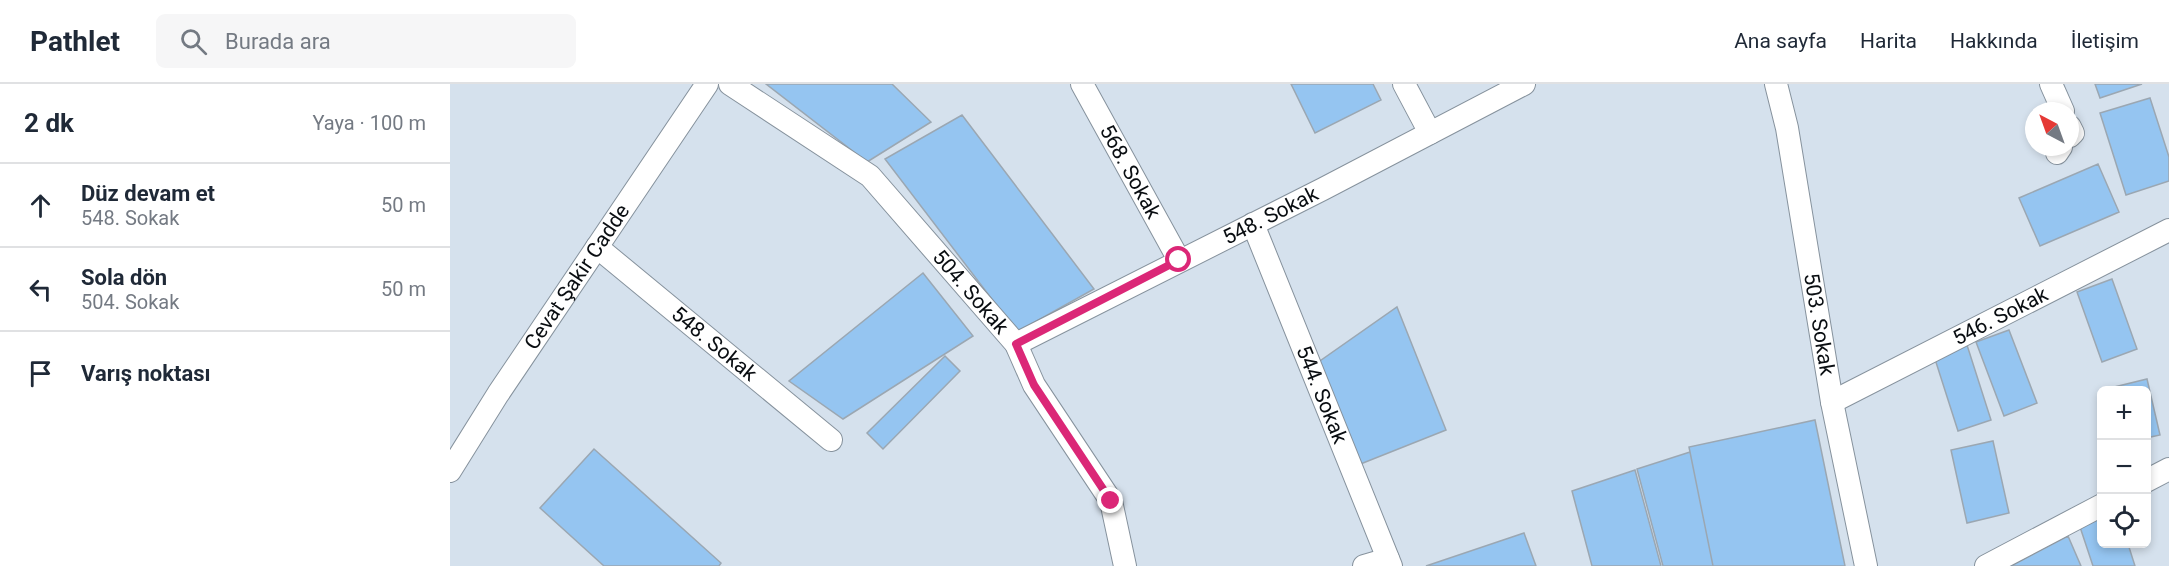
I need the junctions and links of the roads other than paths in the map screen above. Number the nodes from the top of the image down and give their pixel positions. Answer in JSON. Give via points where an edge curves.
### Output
{"nodes":[{"id":1,"x":707,"y":84,"type":"edge"},
{"id":2,"x":730,"y":84,"type":"edge"},
{"id":3,"x":1082,"y":84,"type":"edge"},
{"id":4,"x":1404,"y":84,"type":"edge"},
{"id":5,"x":1524,"y":84,"type":"edge"},
{"id":6,"x":1776,"y":84,"type":"edge"},
{"id":7,"x":2050,"y":84,"type":"edge"},
{"id":8,"x":2059,"y":102,"type":"edge"},
{"id":9,"x":1430,"y":133,"type":"junction"},
{"id":10,"x":1253,"y":224,"type":"junction"},
{"id":11,"x":2169,"y":230,"type":"edge"},
{"id":12,"x":597,"y":246,"type":"junction"},
{"id":13,"x":1179,"y":260,"type":"junction"},
{"id":14,"x":1016,"y":344,"type":"junction"},
{"id":15,"x":1832,"y":402,"type":"junction"},
{"id":16,"x":831,"y":440,"type":"dead end"},
{"id":17,"x":2169,"y":469,"type":"edge"},
{"id":18,"x":450,"y":471,"type":"edge"},
{"id":19,"x":2151,"y":478,"type":"edge"},
{"id":20,"x":2097,"y":508,"type":"edge"},
{"id":21,"x":1389,"y":562,"type":"edge"},
{"id":22,"x":1125,"y":566,"type":"edge"},
{"id":23,"x":1364,"y":566,"type":"edge"},
{"id":24,"x":1866,"y":566,"type":"edge"},
{"id":25,"x":1986,"y":566,"type":"edge"}],
"edges":[{"from":1,"to":12,"type":"street","name":"Cevat Şakir Cadde"},
{"from":2,"to":14,"type":"street","name":"504. Sokak","via":[[870,176]]},
{"from":3,"to":13,"type":"street","name":"568. Sokak"},
{"from":4,"to":9,"type":"street"},
{"from":5,"to":9,"type":"street","name":"548. Sokak"},
{"from":6,"to":15,"type":"street","name":"503. Sokak","via":[[1787,128]]},
{"from":7,"to":8,"type":"street"},
{"from":9,"to":10,"type":"street","name":"548. Sokak"},
{"from":10,"to":13,"type":"street","name":"548. Sokak"},
{"from":10,"to":21,"type":"street","name":"544. Sokak"},
{"from":11,"to":15,"type":"street","name":"546. Sokak"},
{"from":12,"to":16,"type":"street","name":"548. Sokak"},
{"from":12,"to":18,"type":"street","name":"Cevat Şakir Cadde"},
{"from":13,"to":14,"type":"street","name":"548. Sokak"},
{"from":14,"to":22,"type":"street","name":"504. Sokak","via":[[1034,385],[1111,501]]},
{"from":15,"to":24,"type":"street","name":"503. Sokak"},
{"from":17,"to":19,"type":"street"},
{"from":20,"to":25,"type":"street"},
{"from":21,"to":23,"type":"street"}]}
